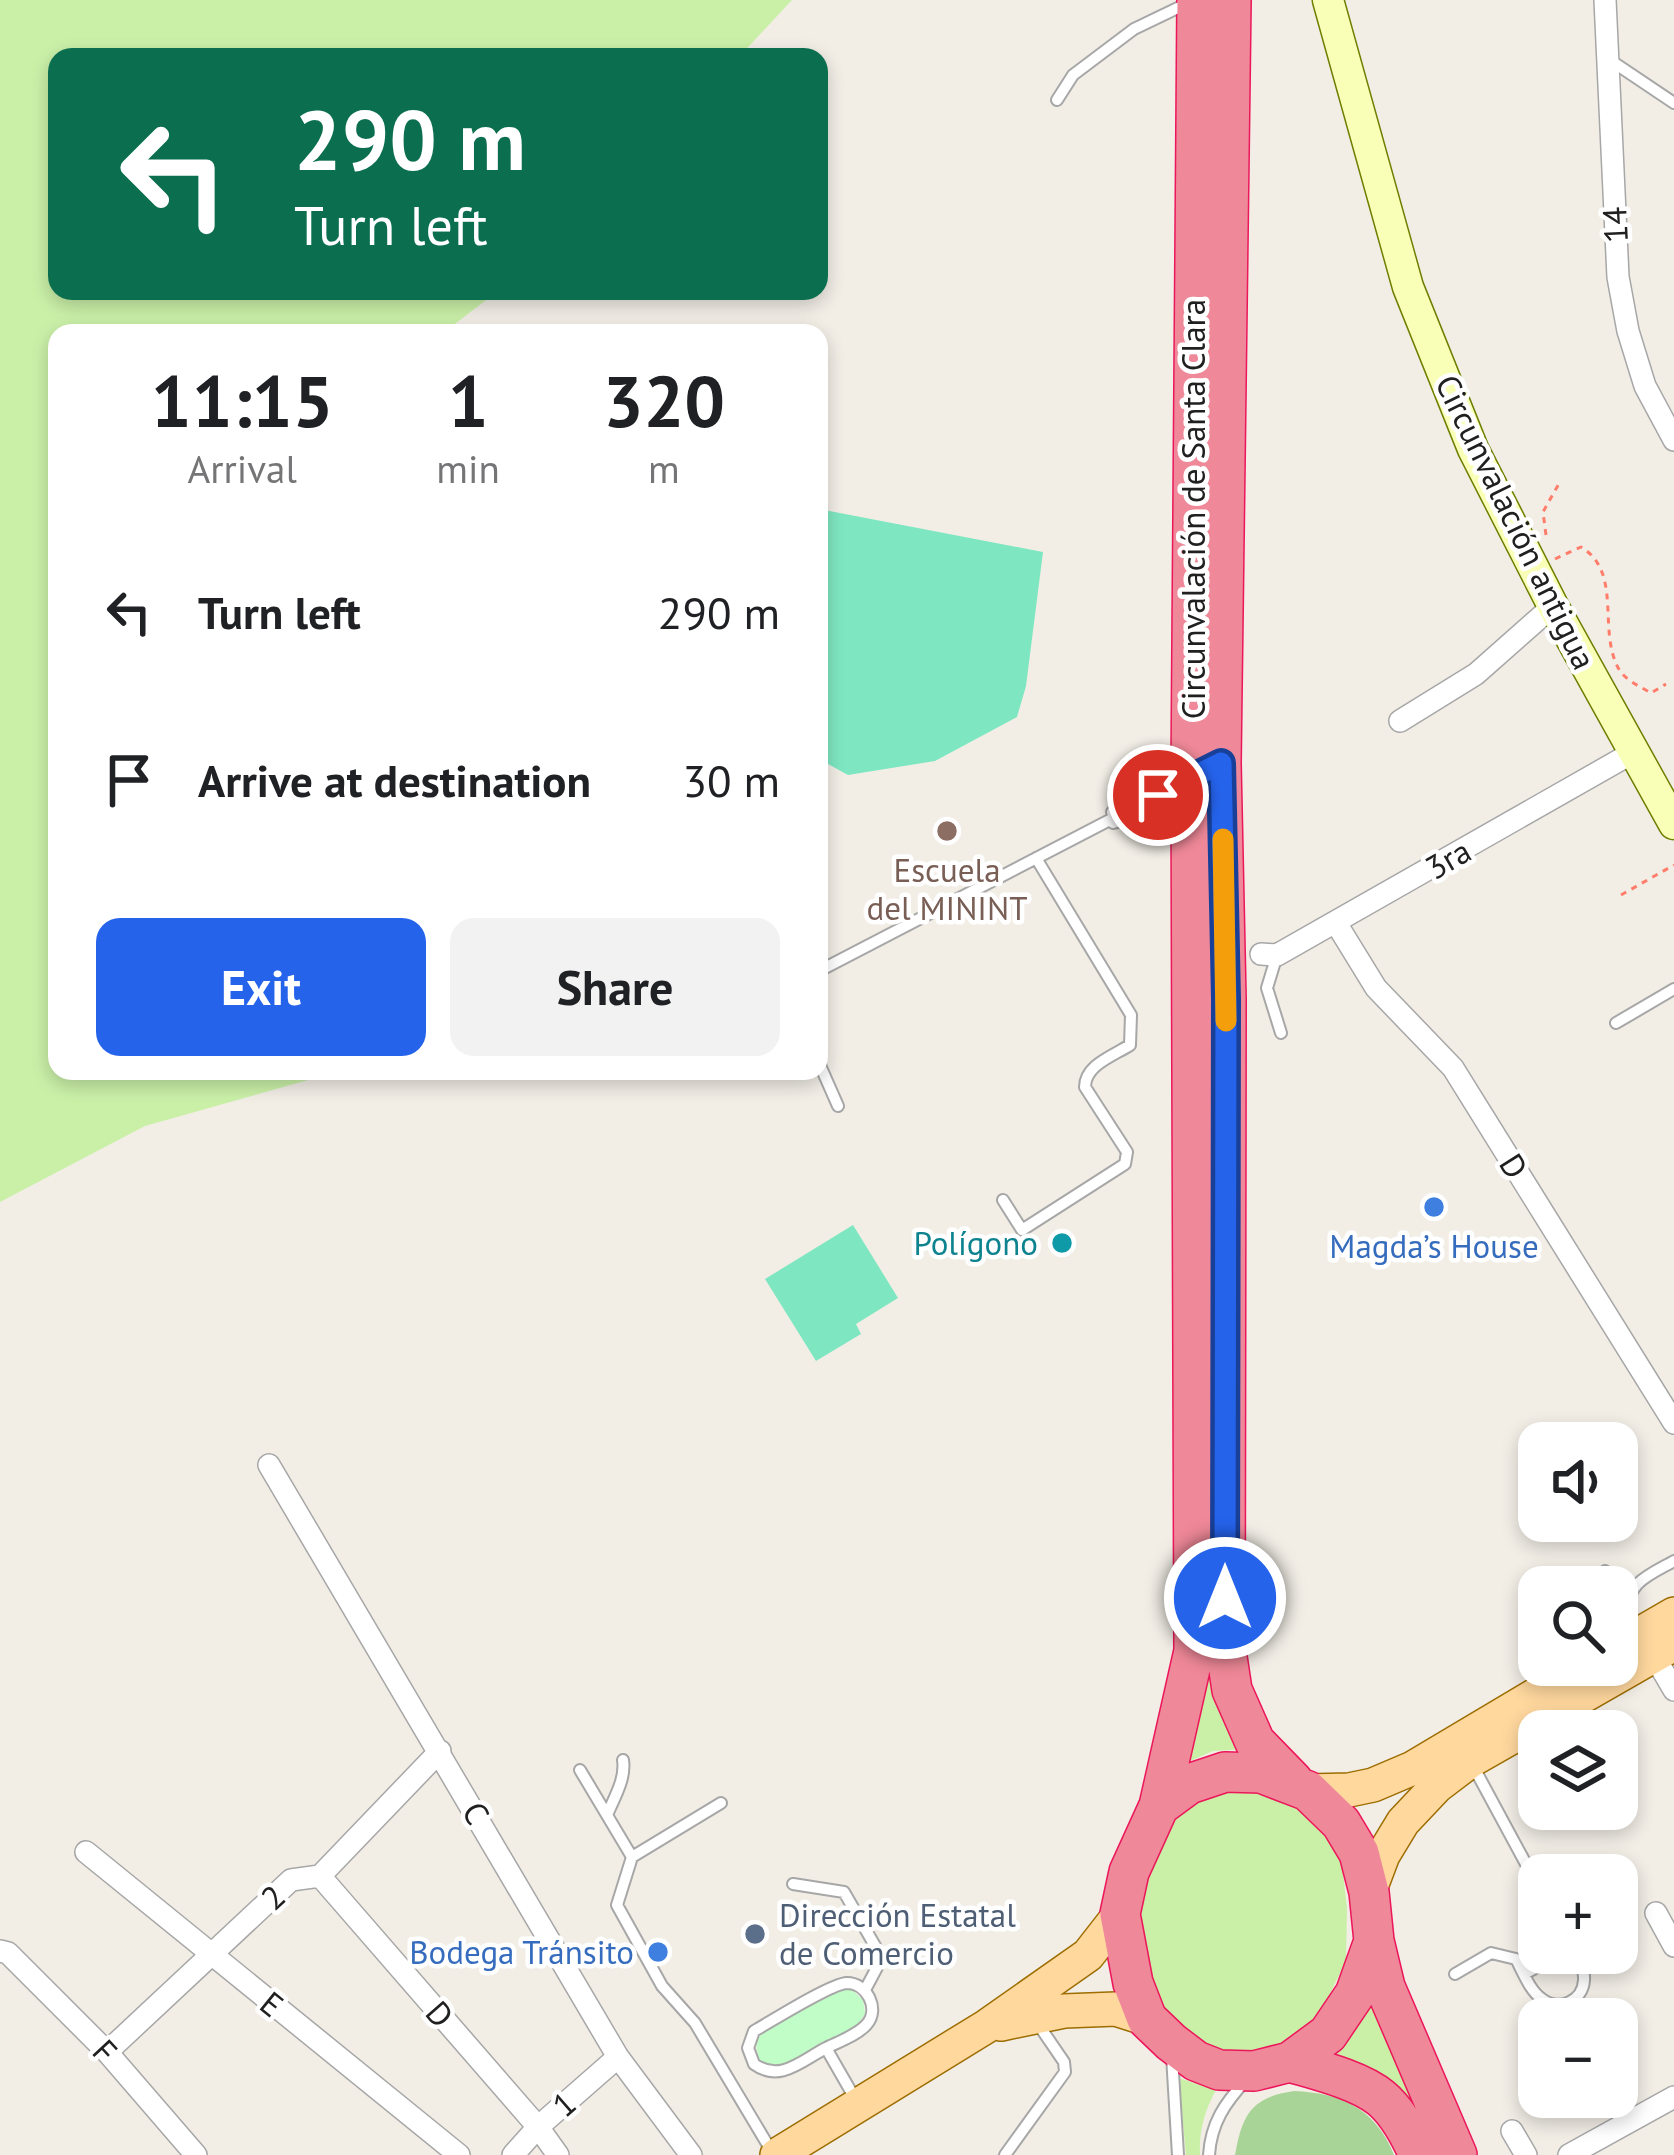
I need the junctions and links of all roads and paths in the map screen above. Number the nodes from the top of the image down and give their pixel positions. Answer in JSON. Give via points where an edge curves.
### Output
{"nodes":[{"id":1,"x":1196,"y":0,"type":"edge"},
{"id":2,"x":1231,"y":0,"type":"edge"},
{"id":3,"x":1328,"y":0,"type":"edge"},
{"id":4,"x":1605,"y":0,"type":"edge"},
{"id":5,"x":1607,"y":58,"type":"junction"},
{"id":6,"x":1058,"y":100,"type":"dead end"},
{"id":7,"x":1674,"y":103,"type":"edge"},
{"id":8,"x":1674,"y":440,"type":"edge"},
{"id":9,"x":1561,"y":480,"type":"dead end"},
{"id":10,"x":1547,"y":539,"type":"dead end"},
{"id":11,"x":1546,"y":593,"type":"junction"},
{"id":12,"x":1666,"y":684,"type":"dead end"},
{"id":13,"x":1400,"y":721,"type":"dead end"},
{"id":14,"x":1632,"y":753,"type":"junction"},
{"id":15,"x":1201,"y":761,"type":"junction"},
{"id":16,"x":1674,"y":824,"type":"edge"},
{"id":17,"x":1092,"y":829,"type":"junction"},
{"id":18,"x":1036,"y":858,"type":"junction"},
{"id":19,"x":1190,"y":864,"type":"junction"},
{"id":20,"x":1674,"y":865,"type":"edge"},
{"id":21,"x":1622,"y":895,"type":"dead end"},
{"id":22,"x":1336,"y":923,"type":"junction"},
{"id":23,"x":1269,"y":955,"type":"joint"},
{"id":24,"x":828,"y":966,"type":"edge"},
{"id":25,"x":1674,"y":989,"type":"edge"},
{"id":26,"x":1616,"y":1024,"type":"dead end"},
{"id":27,"x":1281,"y":1034,"type":"dead end"},
{"id":28,"x":827,"y":1080,"type":"edge"},
{"id":29,"x":838,"y":1106,"type":"dead end"},
{"id":30,"x":1003,"y":1200,"type":"dead end"},
{"id":31,"x":1674,"y":1423,"type":"edge"},
{"id":32,"x":269,"y":1465,"type":"dead end"},
{"id":33,"x":1674,"y":1561,"type":"edge"},
{"id":34,"x":1674,"y":1613,"type":"edge"},
{"id":35,"x":1643,"y":1639,"type":"edge"},
{"id":36,"x":1551,"y":1686,"type":"edge"},
{"id":37,"x":1674,"y":1690,"type":"edge"},
{"id":38,"x":440,"y":1751,"type":"junction"},
{"id":39,"x":623,"y":1760,"type":"dead end"},
{"id":40,"x":1470,"y":1761,"type":"junction"},
{"id":41,"x":580,"y":1770,"type":"dead end"},
{"id":42,"x":1302,"y":1788,"type":"junction"},
{"id":43,"x":721,"y":1803,"type":"dead end"},
{"id":44,"x":1159,"y":1806,"type":"junction"},
{"id":45,"x":607,"y":1815,"type":"junction"},
{"id":46,"x":86,"y":1852,"type":"dead end"},
{"id":47,"x":1521,"y":1854,"type":"edge"},
{"id":48,"x":632,"y":1857,"type":"junction"},
{"id":49,"x":320,"y":1876,"type":"junction"},
{"id":50,"x":794,"y":1884,"type":"dead end"},
{"id":51,"x":1369,"y":1892,"type":"junction"},
{"id":52,"x":1120,"y":1913,"type":"junction"},
{"id":53,"x":1656,"y":1913,"type":"dead end"},
{"id":54,"x":1374,"y":1941,"type":"junction"},
{"id":55,"x":1674,"y":1946,"type":"edge"},
{"id":56,"x":4,"y":1952,"type":"edge"},
{"id":57,"x":212,"y":1954,"type":"junction"},
{"id":58,"x":1518,"y":1963,"type":"edge"},
{"id":59,"x":1455,"y":1974,"type":"dead end"},
{"id":60,"x":1524,"y":1974,"type":"edge"},
{"id":61,"x":1583,"y":1974,"type":"edge"},
{"id":62,"x":865,"y":1990,"type":"junction"},
{"id":63,"x":1034,"y":2017,"type":"junction"},
{"id":64,"x":987,"y":2026,"type":"junction"},
{"id":65,"x":1159,"y":2030,"type":"junction"},
{"id":66,"x":826,"y":2048,"type":"junction"},
{"id":67,"x":107,"y":2052,"type":"junction"},
{"id":68,"x":618,"y":2057,"type":"junction"},
{"id":69,"x":1272,"y":2066,"type":"junction"},
{"id":70,"x":1674,"y":2097,"type":"edge"},
{"id":71,"x":859,"y":2105,"type":"junction"},
{"id":72,"x":538,"y":2127,"type":"junction"},
{"id":73,"x":1512,"y":2131,"type":"dead end"},
{"id":74,"x":196,"y":2155,"type":"edge"},
{"id":75,"x":459,"y":2155,"type":"edge"},
{"id":76,"x":513,"y":2155,"type":"edge"},
{"id":77,"x":558,"y":2155,"type":"edge"},
{"id":78,"x":691,"y":2155,"type":"edge"},
{"id":79,"x":775,"y":2155,"type":"edge"},
{"id":80,"x":1005,"y":2155,"type":"edge"},
{"id":81,"x":1178,"y":2155,"type":"edge"},
{"id":82,"x":1209,"y":2155,"type":"edge"},
{"id":83,"x":1419,"y":2155,"type":"edge"},
{"id":84,"x":1457,"y":2155,"type":"edge"},
{"id":85,"x":1526,"y":2155,"type":"edge"},
{"id":86,"x":1569,"y":2155,"type":"edge"}],
"edges":[{"from":1,"to":6,"type":"lane","via":[[1134,29],[1073,75]]},
{"from":1,"to":15,"type":"highway","name":"Circunvalación de Santa Clara"},
{"from":2,"to":15,"type":"highway","name":"Circunvalación de Santa Clara"},
{"from":3,"to":11,"type":"street","name":"Circunvalación antigua","via":[[1408,287],[1473,449]]},
{"from":4,"to":5,"type":"street","name":"14"},
{"from":5,"to":7,"type":"lane"},
{"from":5,"to":8,"type":"street","name":"14","via":[[1618,277],[1646,386]]},
{"from":9,"to":10,"type":"path","via":[[1543,512]]},
{"from":11,"to":12,"type":"path","via":[[1554,560],[1588,549],[1607,580],[1610,647],[1622,675],[1652,693]]},
{"from":11,"to":13,"type":"street","via":[[1476,674]]},
{"from":11,"to":14,"type":"street","name":"Circunvalación antigua"},
{"from":14,"to":16,"type":"street","name":"Circunvalación antigua"},
{"from":14,"to":22,"type":"street","name":"3ra"},
{"from":15,"to":17,"type":"lane"},
{"from":15,"to":17,"type":"lane","via":[[1165,770]]},
{"from":15,"to":19,"type":"highway","name":"Circunvalación de Santa Clara"},
{"from":15,"to":42,"type":"highway","name":"Circunvalación de Santa Clara","via":[[1226,999],[1225,1644],[1232,1690],[1255,1742]]},
{"from":17,"to":18,"type":"lane"},
{"from":17,"to":19,"type":"lane","via":[[1151,820],[1172,833]]},
{"from":18,"to":24,"type":"lane"},
{"from":18,"to":30,"type":"lane","via":[[1131,1016],[1130,1045],[1085,1078],[1127,1152],[1125,1164],[1022,1230]]},
{"from":19,"to":44,"type":"highway","name":"Circunvalación de Santa Clara","via":[[1194,1651]]},
{"from":20,"to":21,"type":"path"},
{"from":22,"to":23,"type":"street","name":"3ra"},
{"from":22,"to":31,"type":"street","name":"D","via":[[1376,988],[1454,1068]]},
{"from":23,"to":27,"type":"lane","via":[[1267,988]]},
{"from":25,"to":26,"type":"lane"},
{"from":28,"to":29,"type":"lane"},
{"from":32,"to":38,"type":"street","name":"C"},
{"from":33,"to":35,"type":"lane","via":[[1631,1591]]},
{"from":34,"to":35,"type":"main road"},
{"from":35,"to":37,"type":"street"},
{"from":35,"to":40,"type":"main road"},
{"from":36,"to":42,"type":"main road","via":[[1373,1785]]},
{"from":38,"to":49,"type":"street","name":"2"},
{"from":38,"to":68,"type":"street","name":"C"},
{"from":39,"to":45,"type":"lane"},
{"from":40,"to":47,"type":"lane"},
{"from":40,"to":51,"type":"main road","via":[[1402,1822]]},
{"from":41,"to":45,"type":"lane"},
{"from":42,"to":44,"type":"highway","via":[[1261,1773],[1225,1772]]},
{"from":42,"to":51,"type":"highway","via":[[1341,1823]]},
{"from":43,"to":48,"type":"lane"},
{"from":44,"to":52,"type":"highway"},
{"from":45,"to":48,"type":"lane"},
{"from":46,"to":57,"type":"street","name":"E"},
{"from":48,"to":79,"type":"lane","via":[[616,1905]]},
{"from":49,"to":57,"type":"street","name":"2","via":[[291,1880]]},
{"from":49,"to":72,"type":"street","name":"D"},
{"from":50,"to":62,"type":"lane","via":[[844,1892],[882,1958]]},
{"from":51,"to":54,"type":"highway"},
{"from":52,"to":64,"type":"main road","via":[[1088,1955]]},
{"from":52,"to":65,"type":"highway","via":[[1133,1983]]},
{"from":53,"to":55,"type":"street"},
{"from":54,"to":69,"type":"highway","via":[[1328,2034]]},
{"from":54,"to":84,"type":"highway","via":[[1384,1987]]},
{"from":56,"to":67,"type":"street","name":"F"},
{"from":57,"to":67,"type":"street","name":"2"},
{"from":57,"to":75,"type":"street","name":"E"},
{"from":58,"to":59,"type":"lane","via":[[1492,1953]]},
{"from":60,"to":61,"type":"lane","via":[[1551,2004],[1576,1999]]},
{"from":62,"to":66,"type":"lane","via":[[872,2012],[866,2026]]},
{"from":62,"to":66,"type":"lane","via":[[842,1983],[754,2031],[748,2048],[761,2070],[779,2074]]},
{"from":63,"to":64,"type":"main road"},
{"from":63,"to":65,"type":"main road","via":[[1116,2009]]},
{"from":63,"to":80,"type":"lane","via":[[1065,2072]]},
{"from":64,"to":71,"type":"main road"},
{"from":65,"to":69,"type":"highway","via":[[1219,2070]]},
{"from":65,"to":81,"type":"lane"},
{"from":66,"to":71,"type":"lane"},
{"from":67,"to":74,"type":"street","name":"F"},
{"from":68,"to":72,"type":"street","name":"1"},
{"from":68,"to":78,"type":"street","name":"C"},
{"from":69,"to":82,"type":"lane","via":[[1222,2107]]},
{"from":69,"to":83,"type":"highway","via":[[1336,2076],[1380,2097]]},
{"from":70,"to":86,"type":"street"},
{"from":71,"to":79,"type":"main road"},
{"from":72,"to":76,"type":"street","name":"1"},
{"from":72,"to":77,"type":"street","name":"D"},
{"from":73,"to":85,"type":"street"}]}
